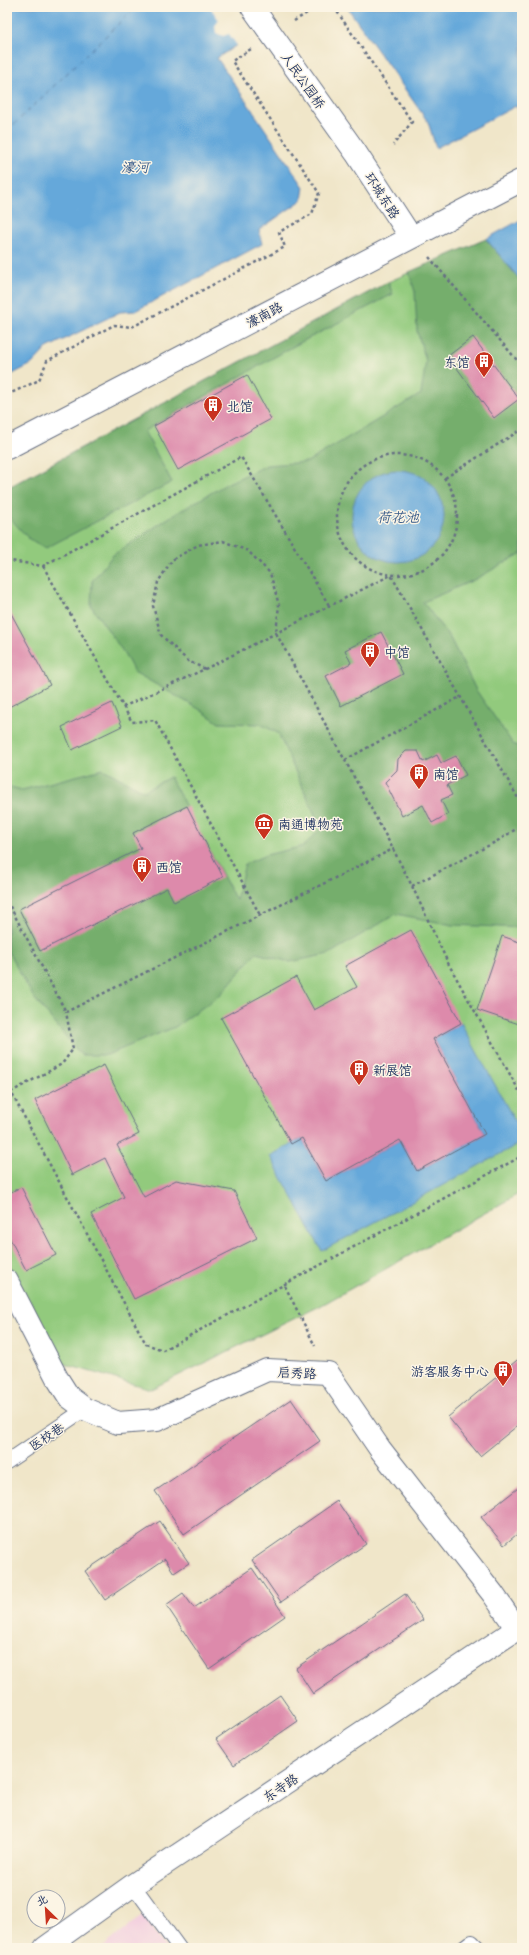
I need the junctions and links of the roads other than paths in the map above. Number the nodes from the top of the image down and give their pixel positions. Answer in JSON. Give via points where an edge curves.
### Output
{"nodes":[{"id":1,"x":252,"y":7,"type":"edge"},
{"id":2,"x":356,"y":153,"type":"joint"},
{"id":3,"x":522,"y":180,"type":"edge"},
{"id":4,"x":411,"y":237,"type":"junction"},
{"id":5,"x":7,"y":448,"type":"edge"},
{"id":6,"x":7,"y":1281,"type":"edge"},
{"id":7,"x":85,"y":1409,"type":"junction"},
{"id":8,"x":7,"y":1462,"type":"edge"},
{"id":9,"x":520,"y":1629,"type":"edge"},
{"id":10,"x":133,"y":1884,"type":"junction"},
{"id":11,"x":45,"y":1948,"type":"edge"},
{"id":12,"x":179,"y":1948,"type":"edge"},
{"id":13,"x":464,"y":1948,"type":"edge"},
{"id":14,"x":478,"y":1948,"type":"edge"}],
"edges":[{"from":1,"to":2,"type":"street","name":"人民公园桥"},
{"from":2,"to":4,"type":"street","name":"环城东路"},
{"from":3,"to":4,"type":"street","name":"濠南路"},
{"from":4,"to":5,"type":"street","name":"濠南路"},
{"from":6,"to":7,"type":"street","name":"启秀路","via":[[57,1378],[69,1397]]},
{"from":7,"to":8,"type":"lane","name":"医校巷"},
{"from":7,"to":9,"type":"street","name":"启秀路","via":[[118,1423],[157,1420],[267,1370],[328,1374],[380,1449]]},
{"from":9,"to":10,"type":"street","name":"东寺路"},
{"from":10,"to":11,"type":"street","name":"东寺路"},
{"from":10,"to":12,"type":"lane"},
{"from":13,"to":14,"type":"lane","via":[[472,1942]]}]}
